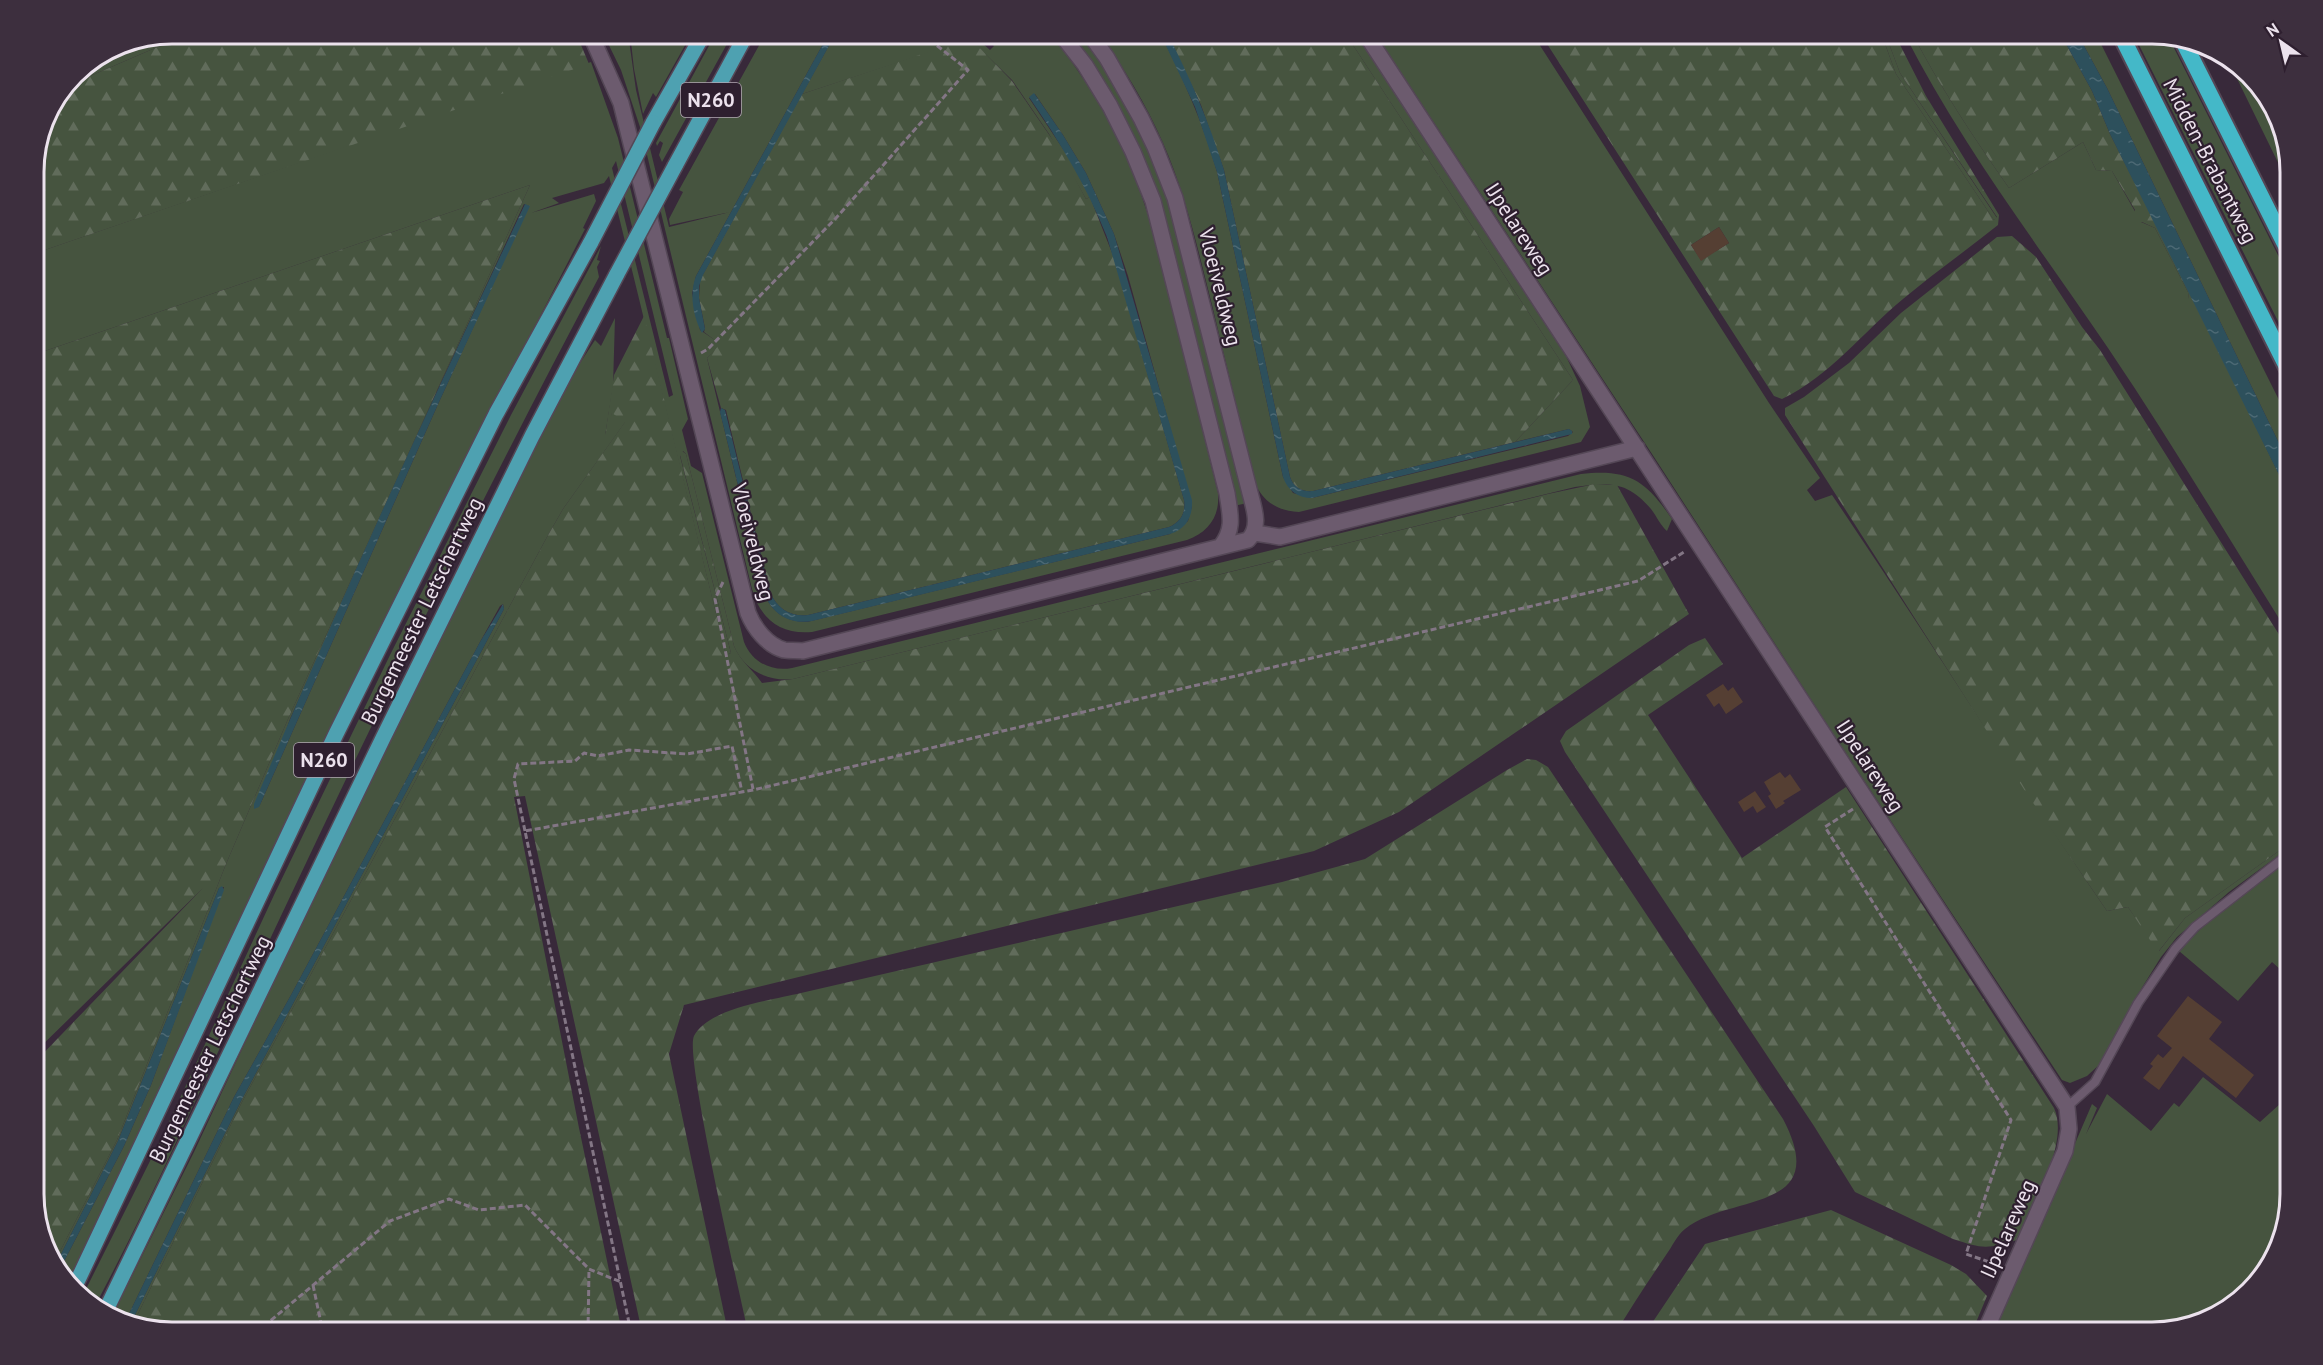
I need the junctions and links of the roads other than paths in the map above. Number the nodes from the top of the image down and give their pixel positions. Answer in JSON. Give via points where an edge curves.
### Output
{"nodes":[{"id":1,"x":595,"y":44,"type":"edge"},
{"id":2,"x":698,"y":44,"type":"edge"},
{"id":3,"x":741,"y":44,"type":"edge"},
{"id":4,"x":1069,"y":44,"type":"edge"},
{"id":5,"x":1097,"y":44,"type":"edge"},
{"id":6,"x":1372,"y":44,"type":"edge"},
{"id":7,"x":2126,"y":44,"type":"edge"},
{"id":8,"x":2187,"y":49,"type":"edge"},
{"id":9,"x":2279,"y":232,"type":"edge"},
{"id":10,"x":2279,"y":351,"type":"edge"},
{"id":11,"x":1637,"y":448,"type":"junction"},
{"id":12,"x":1255,"y":533,"type":"junction"},
{"id":13,"x":1221,"y":546,"type":"junction"},
{"id":14,"x":2280,"y":861,"type":"edge"},
{"id":15,"x":2067,"y":1107,"type":"junction"},
{"id":16,"x":78,"y":1281,"type":"edge"},
{"id":17,"x":108,"y":1305,"type":"edge"},
{"id":18,"x":1990,"y":1322,"type":"edge"}],
"edges":[{"from":1,"to":13,"type":"street","name":"Vloeiveldweg","via":[[621,103],[754,628],[783,650],[803,651]]},
{"from":2,"to":16,"type":"main road","name":"Burgemeester Letschertweg","number":"N260","bridge":true,"via":[[496,414],[347,712]]},
{"from":3,"to":17,"type":"main road","name":"Burgemeester Letschertweg","number":"N260","bridge":true,"via":[[527,446]]},
{"from":4,"to":13,"type":"street","name":"Vloeiveldweg","via":[[1110,106],[1152,201],[1227,493],[1230,535]]},
{"from":5,"to":12,"type":"street","name":"Vloeiveldweg","via":[[1141,117],[1175,198],[1249,489]]},
{"from":6,"to":11,"type":"street","name":"IJpelareweg"},
{"from":7,"to":10,"type":"highway","name":"Midden-Brabantweg"},
{"from":8,"to":9,"type":"highway","name":"Midden-Brabantweg"},
{"from":11,"to":12,"type":"street","via":[[1280,537]]},
{"from":11,"to":15,"type":"street","name":"IJpelareweg"},
{"from":12,"to":13,"type":"street","name":"Vloeiveldweg","via":[[1248,540]]},
{"from":14,"to":15,"type":"lane","via":[[2195,927],[2175,949],[2138,1003],[2096,1082]]},
{"from":15,"to":18,"type":"street","name":"IJpelareweg","via":[[2065,1151]]}]}
